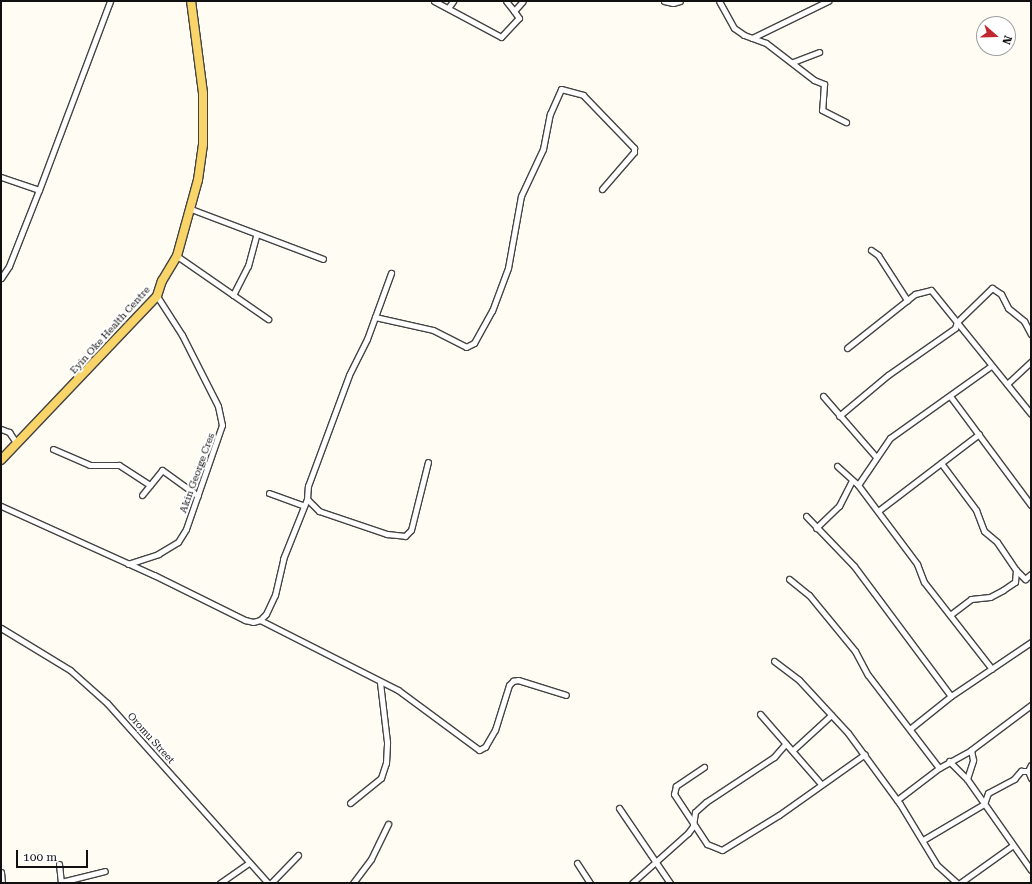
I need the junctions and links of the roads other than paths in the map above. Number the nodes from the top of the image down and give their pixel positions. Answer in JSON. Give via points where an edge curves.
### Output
{"nodes":[{"id":1,"x":110,"y":1,"type":"edge"},
{"id":2,"x":191,"y":1,"type":"edge"},
{"id":3,"x":434,"y":1,"type":"edge"},
{"id":4,"x":453,"y":1,"type":"edge"},
{"id":5,"x":506,"y":1,"type":"edge"},
{"id":6,"x":523,"y":1,"type":"edge"},
{"id":7,"x":664,"y":1,"type":"edge"},
{"id":8,"x":680,"y":1,"type":"edge"},
{"id":9,"x":719,"y":1,"type":"edge"},
{"id":10,"x":828,"y":1,"type":"edge"},
{"id":11,"x":448,"y":8,"type":"junction"},
{"id":12,"x":514,"y":11,"type":"junction"},
{"id":13,"x":752,"y":38,"type":"junction"},
{"id":14,"x":819,"y":52,"type":"dead end"},
{"id":15,"x":793,"y":62,"type":"junction"},
{"id":16,"x":846,"y":122,"type":"dead end"},
{"id":17,"x":1,"y":177,"type":"edge"},
{"id":18,"x":602,"y":189,"type":"dead end"},
{"id":19,"x":39,"y":190,"type":"junction"},
{"id":20,"x":191,"y":210,"type":"junction"},
{"id":21,"x":256,"y":236,"type":"junction"},
{"id":22,"x":872,"y":250,"type":"dead end"},
{"id":23,"x":177,"y":256,"type":"junction"},
{"id":24,"x":323,"y":259,"type":"dead end"},
{"id":25,"x":391,"y":273,"type":"dead end"},
{"id":26,"x":1,"y":278,"type":"edge"},
{"id":27,"x":233,"y":295,"type":"junction"},
{"id":28,"x":157,"y":296,"type":"junction"},
{"id":29,"x":907,"y":300,"type":"junction"},
{"id":30,"x":375,"y":316,"type":"junction"},
{"id":31,"x":268,"y":320,"type":"dead end"},
{"id":32,"x":957,"y":322,"type":"junction"},
{"id":33,"x":1031,"y":334,"type":"edge"},
{"id":34,"x":847,"y":348,"type":"dead end"},
{"id":35,"x":1031,"y":362,"type":"edge"},
{"id":36,"x":991,"y":366,"type":"junction"},
{"id":37,"x":1007,"y":384,"type":"junction"},
{"id":38,"x":823,"y":396,"type":"dead end"},
{"id":39,"x":950,"y":396,"type":"junction"},
{"id":40,"x":1031,"y":414,"type":"edge"},
{"id":41,"x":839,"y":416,"type":"junction"},
{"id":42,"x":1,"y":429,"type":"edge"},
{"id":43,"x":979,"y":434,"type":"junction"},
{"id":44,"x":17,"y":444,"type":"junction"},
{"id":45,"x":53,"y":448,"type":"dead end"},
{"id":46,"x":876,"y":457,"type":"junction"},
{"id":47,"x":1,"y":460,"type":"edge"},
{"id":48,"x":428,"y":462,"type":"dead end"},
{"id":49,"x":941,"y":463,"type":"junction"},
{"id":50,"x":837,"y":466,"type":"dead end"},
{"id":51,"x":852,"y":480,"type":"junction"},
{"id":52,"x":150,"y":485,"type":"junction"},
{"id":53,"x":858,"y":485,"type":"junction"},
{"id":54,"x":269,"y":493,"type":"dead end"},
{"id":55,"x":142,"y":495,"type":"dead end"},
{"id":56,"x":198,"y":496,"type":"junction"},
{"id":57,"x":307,"y":499,"type":"junction"},
{"id":58,"x":1031,"y":505,"type":"edge"},
{"id":59,"x":1,"y":506,"type":"edge"},
{"id":60,"x":304,"y":506,"type":"junction"},
{"id":61,"x":878,"y":511,"type":"junction"},
{"id":62,"x":806,"y":516,"type":"dead end"},
{"id":63,"x":816,"y":528,"type":"junction"},
{"id":64,"x":128,"y":564,"type":"junction"},
{"id":65,"x":1016,"y":570,"type":"junction"},
{"id":66,"x":1031,"y":574,"type":"edge"},
{"id":67,"x":789,"y":579,"type":"dead end"},
{"id":68,"x":950,"y":615,"type":"junction"},
{"id":69,"x":260,"y":620,"type":"junction"},
{"id":70,"x":1,"y":628,"type":"edge"},
{"id":71,"x":1031,"y":642,"type":"edge"},
{"id":72,"x":774,"y":661,"type":"dead end"},
{"id":73,"x":992,"y":668,"type":"junction"},
{"id":74,"x":380,"y":682,"type":"junction"},
{"id":75,"x":566,"y":695,"type":"dead end"},
{"id":76,"x":951,"y":696,"type":"junction"},
{"id":77,"x":1031,"y":705,"type":"edge"},
{"id":78,"x":760,"y":714,"type":"dead end"},
{"id":79,"x":831,"y":715,"type":"junction"},
{"id":80,"x":911,"y":728,"type":"junction"},
{"id":81,"x":786,"y":743,"type":"junction"},
{"id":82,"x":793,"y":750,"type":"junction"},
{"id":83,"x":972,"y":750,"type":"junction"},
{"id":84,"x":865,"y":754,"type":"junction"},
{"id":85,"x":950,"y":761,"type":"junction"},
{"id":86,"x":1031,"y":765,"type":"edge"},
{"id":87,"x":704,"y":767,"type":"dead end"},
{"id":88,"x":939,"y":768,"type":"junction"},
{"id":89,"x":1028,"y":771,"type":"junction"},
{"id":90,"x":1031,"y":778,"type":"edge"},
{"id":91,"x":967,"y":779,"type":"junction"},
{"id":92,"x":821,"y":784,"type":"junction"},
{"id":93,"x":897,"y":800,"type":"junction"},
{"id":94,"x":350,"y":803,"type":"dead end"},
{"id":95,"x":984,"y":804,"type":"junction"},
{"id":96,"x":619,"y":808,"type":"dead end"},
{"id":97,"x":388,"y":824,"type":"dead end"},
{"id":98,"x":693,"y":826,"type":"junction"},
{"id":99,"x":923,"y":840,"type":"junction"},
{"id":100,"x":1013,"y":845,"type":"junction"},
{"id":101,"x":298,"y":855,"type":"dead end"},
{"id":102,"x":656,"y":860,"type":"junction"},
{"id":103,"x":249,"y":863,"type":"junction"},
{"id":104,"x":577,"y":863,"type":"dead end"},
{"id":105,"x":59,"y":864,"type":"dead end"},
{"id":106,"x":1031,"y":870,"type":"edge"},
{"id":107,"x":105,"y":871,"type":"dead end"},
{"id":108,"x":1,"y":872,"type":"edge"},
{"id":109,"x":2,"y":883,"type":"edge"},
{"id":110,"x":61,"y":883,"type":"edge"},
{"id":111,"x":220,"y":883,"type":"edge"},
{"id":112,"x":268,"y":883,"type":"edge"},
{"id":113,"x":271,"y":883,"type":"edge"},
{"id":114,"x":353,"y":883,"type":"edge"},
{"id":115,"x":590,"y":883,"type":"edge"},
{"id":116,"x":632,"y":883,"type":"edge"},
{"id":117,"x":670,"y":883,"type":"edge"},
{"id":118,"x":959,"y":883,"type":"edge"}],
"edges":[{"from":1,"to":19,"type":"street"},
{"from":2,"to":20,"type":"main road","name":"Eyin Oke Health Centre","via":[[205,115],[201,164]]},
{"from":3,"to":11,"type":"street"},
{"from":4,"to":11,"type":"street"},
{"from":5,"to":12,"type":"street"},
{"from":6,"to":12,"type":"street"},
{"from":7,"to":8,"type":"street"},
{"from":9,"to":13,"type":"street","via":[[734,28]]},
{"from":10,"to":13,"type":"street"},
{"from":11,"to":12,"type":"street","via":[[501,37],[519,18]]},
{"from":13,"to":15,"type":"street","via":[[766,43]]},
{"from":14,"to":15,"type":"street"},
{"from":15,"to":16,"type":"street","via":[[814,80],[824,84],[822,110]]},
{"from":17,"to":19,"type":"street"},
{"from":18,"to":30,"type":"street","via":[[634,152],[634,148],[583,95],[561,89],[552,109],[543,149],[521,196],[512,251],[502,288],[474,343],[466,347],[433,330]]},
{"from":19,"to":26,"type":"street","via":[[9,266]]},
{"from":20,"to":21,"type":"street"},
{"from":20,"to":23,"type":"main road","name":"Eyin Oke Health Centre"},
{"from":21,"to":24,"type":"street","via":[[283,243]]},
{"from":21,"to":27,"type":"street","via":[[248,266]]},
{"from":22,"to":29,"type":"street","via":[[878,255]]},
{"from":23,"to":27,"type":"street"},
{"from":23,"to":28,"type":"main road","name":"Eyin Oke Health Centre","via":[[162,281]]},
{"from":25,"to":30,"type":"street"},
{"from":27,"to":31,"type":"street"},
{"from":28,"to":44,"type":"main road","name":"Eyin Oke Health Centre"},
{"from":28,"to":56,"type":"street","name":"Akin George Cres","via":[[182,335],[221,415],[222,430]]},
{"from":29,"to":32,"type":"street","via":[[921,291],[931,290]]},
{"from":29,"to":34,"type":"street","via":[[863,332]]},
{"from":30,"to":57,"type":"street","via":[[368,339],[349,375],[308,486]]},
{"from":32,"to":33,"type":"street","via":[[992,288],[996,289],[1008,308],[1024,321]]},
{"from":32,"to":36,"type":"street"},
{"from":32,"to":41,"type":"street","via":[[955,328],[888,374]]},
{"from":35,"to":37,"type":"street"},
{"from":36,"to":37,"type":"street"},
{"from":36,"to":39,"type":"street"},
{"from":37,"to":40,"type":"street"},
{"from":38,"to":41,"type":"street"},
{"from":39,"to":43,"type":"street"},
{"from":39,"to":46,"type":"street","via":[[890,438]]},
{"from":41,"to":46,"type":"street"},
{"from":42,"to":44,"type":"street","via":[[9,432]]},
{"from":43,"to":49,"type":"street"},
{"from":43,"to":58,"type":"street"},
{"from":44,"to":47,"type":"main road","name":"Eyin Oke Health Centre"},
{"from":45,"to":52,"type":"street","via":[[90,465],[118,465]]},
{"from":46,"to":53,"type":"street","via":[[874,464]]},
{"from":48,"to":57,"type":"street","via":[[411,530],[405,536],[393,536],[319,511]]},
{"from":49,"to":61,"type":"street"},
{"from":49,"to":65,"type":"street","via":[[976,510],[984,531],[997,542]]},
{"from":50,"to":51,"type":"street"},
{"from":51,"to":53,"type":"street"},
{"from":51,"to":63,"type":"street","via":[[839,506]]},
{"from":52,"to":55,"type":"street"},
{"from":52,"to":56,"type":"street","via":[[162,470]]},
{"from":53,"to":61,"type":"street"},
{"from":54,"to":60,"type":"street"},
{"from":56,"to":64,"type":"street","name":"Akin George Cres","via":[[186,529],[178,542],[158,554]]},
{"from":57,"to":60,"type":"street"},
{"from":59,"to":64,"type":"street"},
{"from":60,"to":69,"type":"street","via":[[283,559],[275,595],[266,614]]},
{"from":61,"to":68,"type":"street","via":[[917,564],[924,582]]},
{"from":62,"to":63,"type":"street"},
{"from":63,"to":76,"type":"street","via":[[854,566]]},
{"from":64,"to":69,"type":"street","via":[[245,620]]},
{"from":65,"to":66,"type":"street","via":[[1025,579]]},
{"from":65,"to":68,"type":"street","via":[[1015,582],[1004,590],[990,597],[971,599]]},
{"from":67,"to":80,"type":"street","via":[[809,595],[855,651],[868,675]]},
{"from":68,"to":73,"type":"street"},
{"from":69,"to":74,"type":"street"},
{"from":70,"to":103,"type":"street","name":"Oromu Street","via":[[70,670],[108,703]]},
{"from":71,"to":73,"type":"street"},
{"from":72,"to":79,"type":"street","via":[[799,680]]},
{"from":73,"to":76,"type":"street"},
{"from":74,"to":75,"type":"street","via":[[398,690],[479,750],[485,747],[495,730],[509,685],[513,681],[518,680]]},
{"from":74,"to":94,"type":"street","via":[[387,742],[386,763],[381,778]]},
{"from":76,"to":80,"type":"street"},
{"from":77,"to":83,"type":"street"},
{"from":78,"to":81,"type":"street"},
{"from":79,"to":82,"type":"street"},
{"from":79,"to":84,"type":"street"},
{"from":80,"to":88,"type":"street"},
{"from":81,"to":82,"type":"street"},
{"from":81,"to":98,"type":"street","via":[[774,757],[694,812]]},
{"from":82,"to":92,"type":"street"},
{"from":83,"to":85,"type":"street"},
{"from":83,"to":91,"type":"street","via":[[973,760]]},
{"from":84,"to":92,"type":"street"},
{"from":84,"to":93,"type":"street"},
{"from":85,"to":88,"type":"street"},
{"from":85,"to":91,"type":"street"},
{"from":86,"to":89,"type":"street"},
{"from":87,"to":98,"type":"street","via":[[676,786],[674,792]]},
{"from":88,"to":93,"type":"street"},
{"from":89,"to":90,"type":"street"},
{"from":89,"to":95,"type":"street","via":[[1022,771],[1014,779],[988,793]]},
{"from":91,"to":95,"type":"street"},
{"from":92,"to":98,"type":"street","via":[[779,815],[722,850],[707,844]]},
{"from":93,"to":99,"type":"street"},
{"from":95,"to":99,"type":"street"},
{"from":95,"to":100,"type":"street"},
{"from":96,"to":102,"type":"street"},
{"from":97,"to":114,"type":"street","via":[[371,859]]},
{"from":98,"to":102,"type":"street"},
{"from":99,"to":118,"type":"street","via":[[936,865]]},
{"from":100,"to":106,"type":"street"},
{"from":100,"to":118,"type":"street"},
{"from":101,"to":113,"type":"street"},
{"from":102,"to":116,"type":"street"},
{"from":102,"to":117,"type":"street"},
{"from":103,"to":111,"type":"street"},
{"from":103,"to":112,"type":"street","name":"Oromu Street"},
{"from":104,"to":115,"type":"street"},
{"from":105,"to":110,"type":"street"},
{"from":107,"to":110,"type":"street"},
{"from":108,"to":109,"type":"street"}]}
